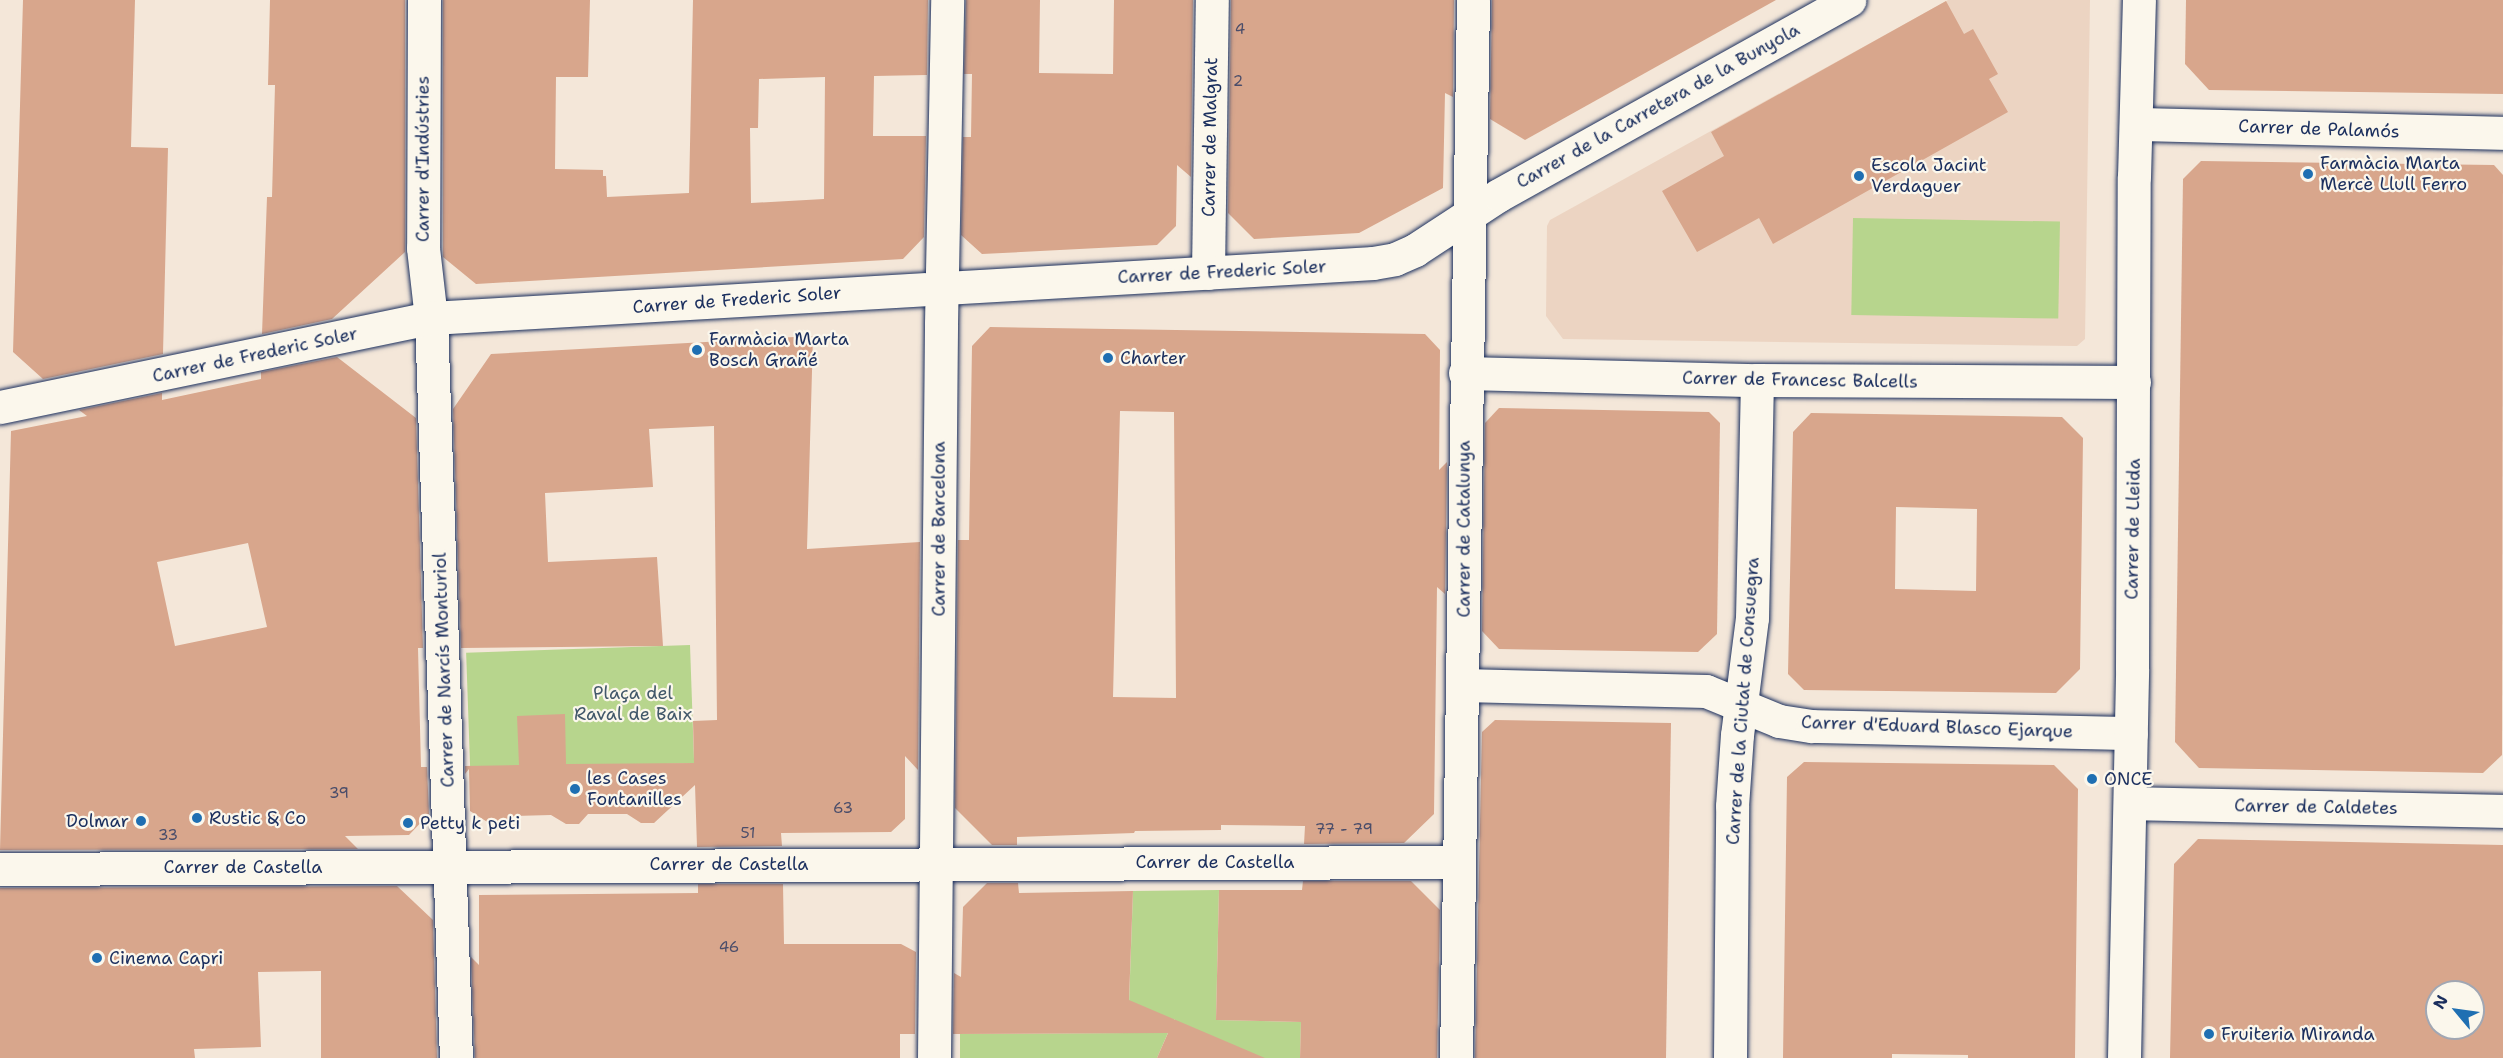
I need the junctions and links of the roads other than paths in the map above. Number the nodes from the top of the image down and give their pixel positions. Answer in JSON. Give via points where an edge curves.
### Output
{"nodes":[{"id":1,"x":424,"y":0,"type":"edge"},
{"id":2,"x":947,"y":0,"type":"edge"},
{"id":3,"x":1212,"y":0,"type":"edge"},
{"id":4,"x":1473,"y":0,"type":"edge"},
{"id":5,"x":1849,"y":0,"type":"edge"},
{"id":6,"x":2139,"y":0,"type":"edge"},
{"id":7,"x":2136,"y":124,"type":"junction"},
{"id":8,"x":2503,"y":134,"type":"edge"},
{"id":9,"x":1469,"y":214,"type":"junction"},
{"id":10,"x":1208,"y":273,"type":"junction"},
{"id":11,"x":941,"y":288,"type":"junction"},
{"id":12,"x":431,"y":318,"type":"junction"},
{"id":13,"x":1465,"y":374,"type":"junction"},
{"id":14,"x":1756,"y":380,"type":"junction"},
{"id":15,"x":2134,"y":382,"type":"junction"},
{"id":16,"x":0,"y":407,"type":"edge"},
{"id":17,"x":1462,"y":685,"type":"junction"},
{"id":18,"x":1742,"y":704,"type":"junction"},
{"id":19,"x":2131,"y":733,"type":"junction"},
{"id":20,"x":2130,"y":803,"type":"junction"},
{"id":21,"x":2503,"y":811,"type":"edge"},
{"id":22,"x":1457,"y":862,"type":"junction"},
{"id":23,"x":937,"y":863,"type":"junction"},
{"id":24,"x":452,"y":866,"type":"junction"},
{"id":25,"x":0,"y":869,"type":"edge"},
{"id":26,"x":456,"y":1058,"type":"edge"},
{"id":27,"x":934,"y":1058,"type":"edge"},
{"id":28,"x":1456,"y":1058,"type":"edge"},
{"id":29,"x":1730,"y":1058,"type":"edge"},
{"id":30,"x":2124,"y":1058,"type":"edge"}],
"edges":[{"from":1,"to":12,"type":"street","name":"Carrer d'Indústries","via":[[423,248]]},
{"from":2,"to":11,"type":"street","name":"Carrer de Barcelona"},
{"from":3,"to":10,"type":"street","name":"Carrer de Malgrat"},
{"from":4,"to":9,"type":"street","name":"Carrer de Catalunya"},
{"from":5,"to":9,"type":"street","name":"Carrer de la Carretera de la Bunyola"},
{"from":6,"to":7,"type":"street","name":"Carrer de Lleida"},
{"from":7,"to":8,"type":"street","name":"Carrer de Palamós"},
{"from":7,"to":15,"type":"street","name":"Carrer de Lleida"},
{"from":9,"to":10,"type":"street","name":"Carrer de Frederic Soler","via":[[1395,259]]},
{"from":9,"to":13,"type":"street","name":"Carrer de Catalunya"},
{"from":10,"to":11,"type":"street","name":"Carrer de Frederic Soler"},
{"from":11,"to":12,"type":"street","name":"Carrer de Frederic Soler"},
{"from":11,"to":23,"type":"street","name":"Carrer de Barcelona"},
{"from":12,"to":16,"type":"street","name":"Carrer de Frederic Soler"},
{"from":12,"to":24,"type":"street","name":"Carrer de Narcís Monturiol"},
{"from":13,"to":14,"type":"street","name":"Carrer de Francesc Balcells"},
{"from":13,"to":17,"type":"street","name":"Carrer de Catalunya"},
{"from":14,"to":15,"type":"street","name":"Carrer de Francesc Balcells"},
{"from":14,"to":18,"type":"street","name":"Carrer de la Ciutat de Consuegra","via":[[1752,618]]},
{"from":15,"to":19,"type":"street","name":"Carrer de Lleida"},
{"from":17,"to":18,"type":"street","name":"Carrer d'Eduard Blasco Ejarque","via":[[1706,691]]},
{"from":17,"to":22,"type":"street","name":"Carrer de Catalunya"},
{"from":18,"to":19,"type":"street","name":"Carrer d'Eduard Blasco Ejarque","via":[[1779,721],[1812,726]]},
{"from":18,"to":29,"type":"street","name":"Carrer de la Ciutat de Consuegra","via":[[1732,806]]},
{"from":19,"to":20,"type":"street","name":"Carrer de Lleida"},
{"from":20,"to":21,"type":"street","name":"Carrer de Caldetes"},
{"from":20,"to":30,"type":"street","name":"Carrer de Lleida"},
{"from":22,"to":23,"type":"street","name":"Carrer de Castella"},
{"from":22,"to":28,"type":"street","name":"Carrer de Catalunya"},
{"from":23,"to":24,"type":"street","name":"Carrer de Castella"},
{"from":23,"to":27,"type":"street","name":"Carrer de Barcelona"},
{"from":24,"to":25,"type":"street","name":"Carrer de Castella"},
{"from":24,"to":26,"type":"street","name":"Carrer de Narcís Monturiol"}]}
